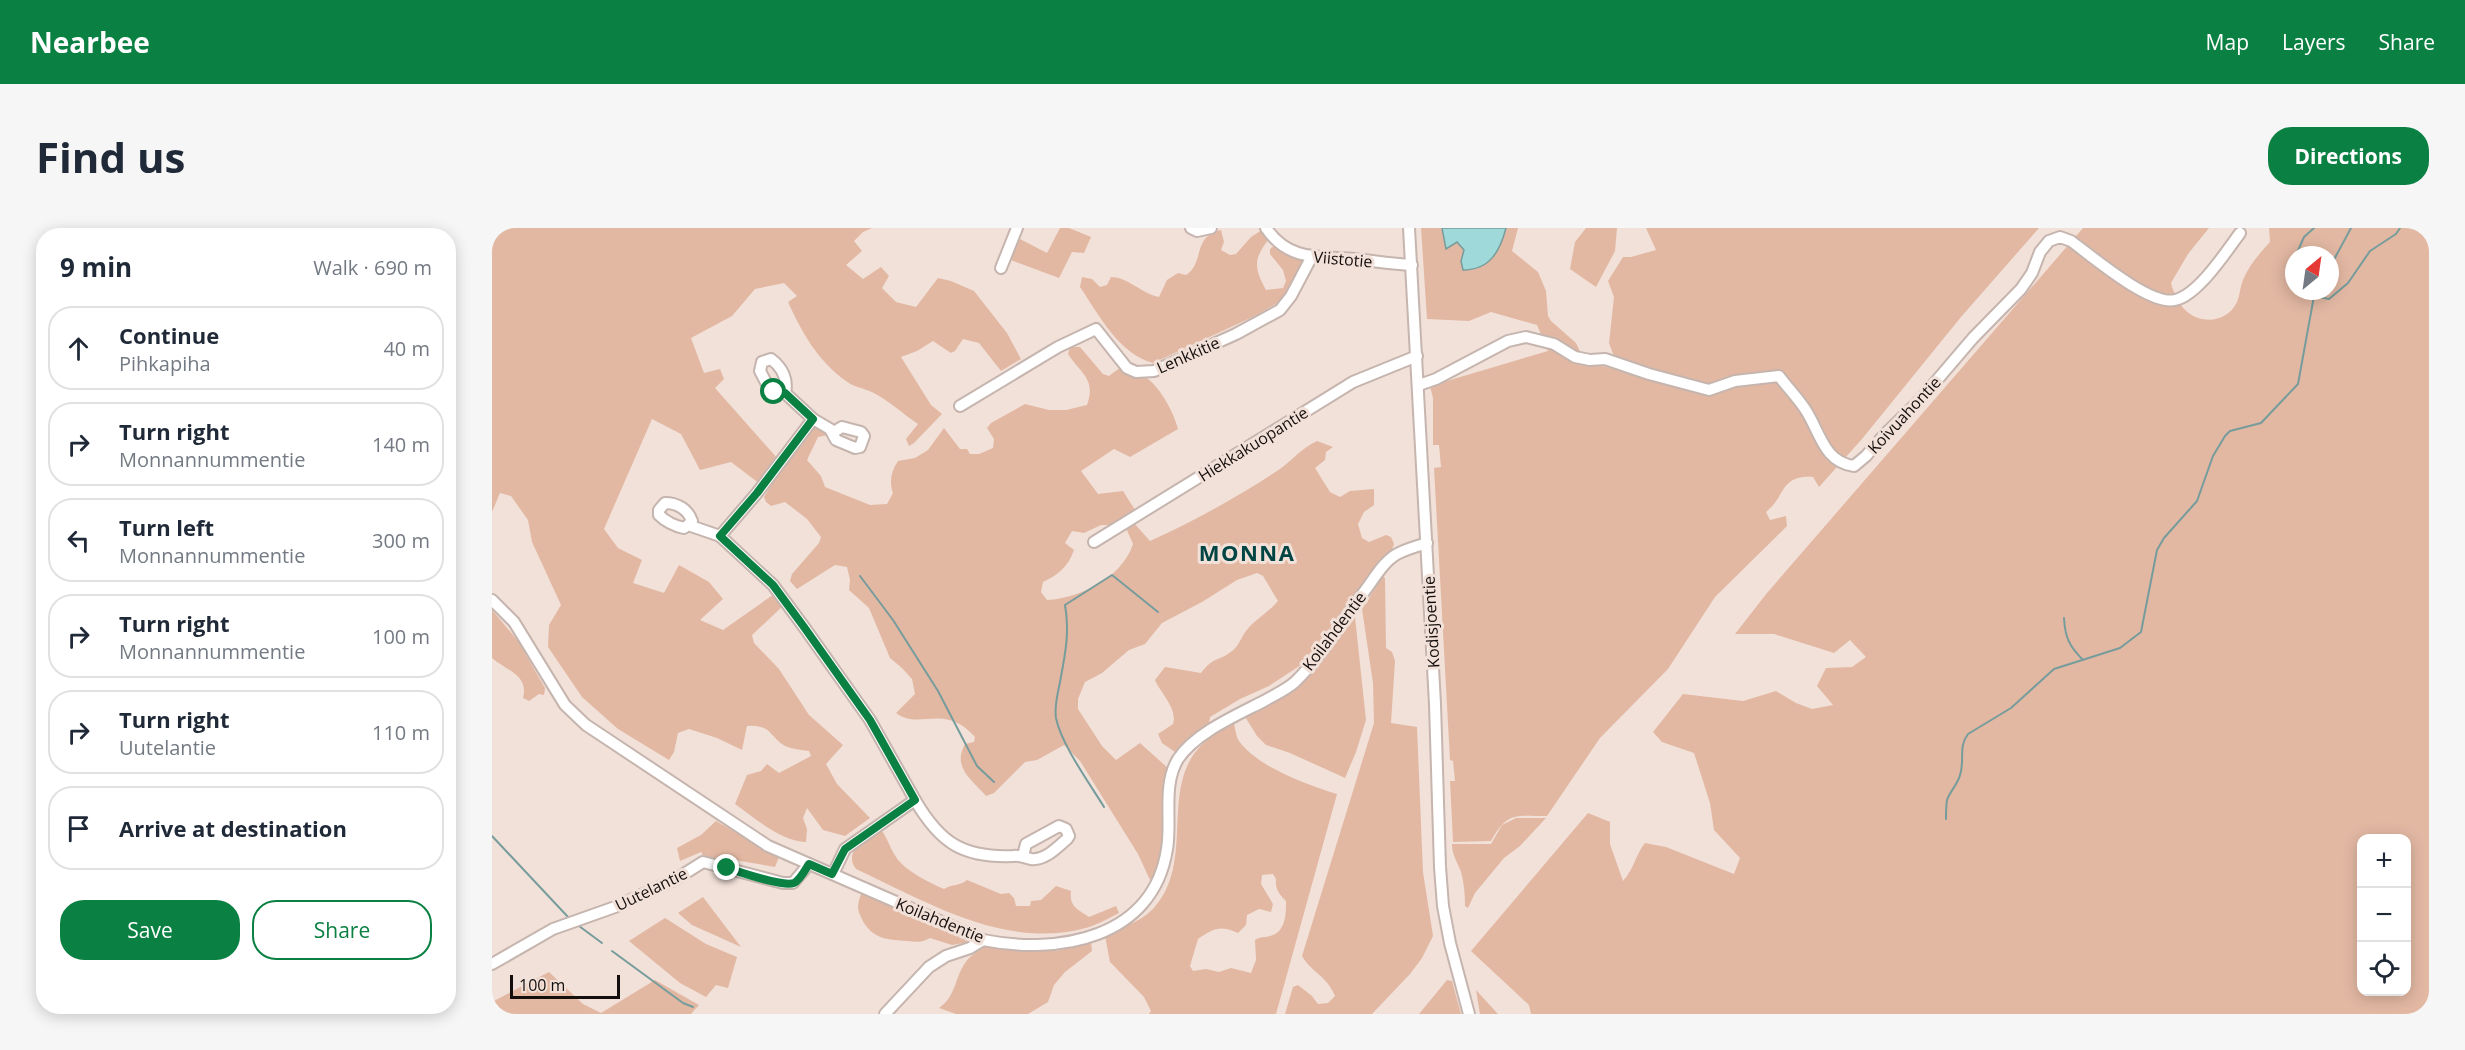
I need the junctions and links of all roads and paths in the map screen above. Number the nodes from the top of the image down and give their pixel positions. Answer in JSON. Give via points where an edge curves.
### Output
{"nodes":[{"id":1,"x":1017,"y":228,"type":"edge"},
{"id":2,"x":1191,"y":228,"type":"edge"},
{"id":3,"x":1211,"y":228,"type":"edge"},
{"id":4,"x":1266,"y":228,"type":"edge"},
{"id":5,"x":1409,"y":228,"type":"edge"},
{"id":6,"x":2240,"y":233,"type":"dead end"},
{"id":7,"x":1311,"y":258,"type":"junction"},
{"id":8,"x":1412,"y":265,"type":"junction"},
{"id":9,"x":1001,"y":268,"type":"dead end"},
{"id":10,"x":1417,"y":356,"type":"junction"},
{"id":11,"x":1419,"y":385,"type":"junction"},
{"id":12,"x":785,"y":393,"type":"dead end"},
{"id":13,"x":960,"y":406,"type":"dead end"},
{"id":14,"x":813,"y":419,"type":"junction"},
{"id":15,"x":834,"y":432,"type":"dead end"},
{"id":16,"x":688,"y":525,"type":"dead end"},
{"id":17,"x":720,"y":536,"type":"junction"},
{"id":18,"x":1094,"y":542,"type":"dead end"},
{"id":19,"x":1427,"y":543,"type":"junction"},
{"id":20,"x":492,"y":600,"type":"edge"},
{"id":21,"x":915,"y":800,"type":"junction"},
{"id":22,"x":1023,"y":856,"type":"dead end"},
{"id":23,"x":809,"y":864,"type":"junction"},
{"id":24,"x":832,"y":874,"type":"junction"},
{"id":25,"x":982,"y":939,"type":"junction"},
{"id":26,"x":492,"y":964,"type":"edge"},
{"id":27,"x":885,"y":1014,"type":"edge"},
{"id":28,"x":1468,"y":1014,"type":"edge"}],
"edges":[{"from":1,"to":9,"type":"street"},
{"from":2,"to":3,"type":"street"},
{"from":4,"to":7,"type":"street","name":"Viistotie","via":[[1281,244]]},
{"from":5,"to":8,"type":"street","name":"Kodisjoentie"},
{"from":6,"to":11,"type":"street","name":"Koivuahontie","via":[[2196,288],[2175,300],[2138,290],[2071,242],[2060,237],[2049,240],[2021,289],[1854,466],[1841,464],[1830,454],[1806,410],[1779,376],[1735,381],[1709,390],[1605,359],[1575,357],[1554,344],[1526,337],[1508,341]]},
{"from":7,"to":8,"type":"street","name":"Viistotie"},
{"from":7,"to":13,"type":"street","name":"Lenkkitie","via":[[1280,310],[1154,371],[1127,368],[1096,329],[1058,347]]},
{"from":8,"to":10,"type":"street","name":"Kodisjoentie"},
{"from":10,"to":11,"type":"street","name":"Kodisjoentie"},
{"from":10,"to":18,"type":"street","name":"Hiekkakuopantie","via":[[1353,382]]},
{"from":11,"to":19,"type":"street","name":"Kodisjoentie"},
{"from":12,"to":14,"type":"street"},
{"from":14,"to":15,"type":"street"},
{"from":14,"to":17,"type":"street"},
{"from":16,"to":17,"type":"street"},
{"from":17,"to":21,"type":"street","via":[[773,585],[870,720]]},
{"from":19,"to":25,"type":"street","name":"Koilahdentie","via":[[1398,553],[1381,569],[1290,686],[1224,722],[1183,752],[1172,772],[1163,864],[1153,891],[1137,911],[1094,933],[1052,945]]},
{"from":19,"to":28,"type":"street","name":"Kodisjoentie","via":[[1443,906]]},
{"from":20,"to":23,"type":"street","name":"Koilahdentie","via":[[514,622],[565,705],[586,725],[750,836]]},
{"from":21,"to":22,"type":"street","via":[[934,830],[958,847],[990,857]]},
{"from":21,"to":24,"type":"street","via":[[845,849]]},
{"from":23,"to":24,"type":"street","name":"Koilahdentie"},
{"from":23,"to":26,"type":"street","name":"Uutelantie","via":[[800,878],[783,883],[703,862],[615,907],[553,929]]},
{"from":24,"to":25,"type":"street","name":"Koilahdentie"},
{"from":25,"to":27,"type":"street","via":[[929,967]]}]}
